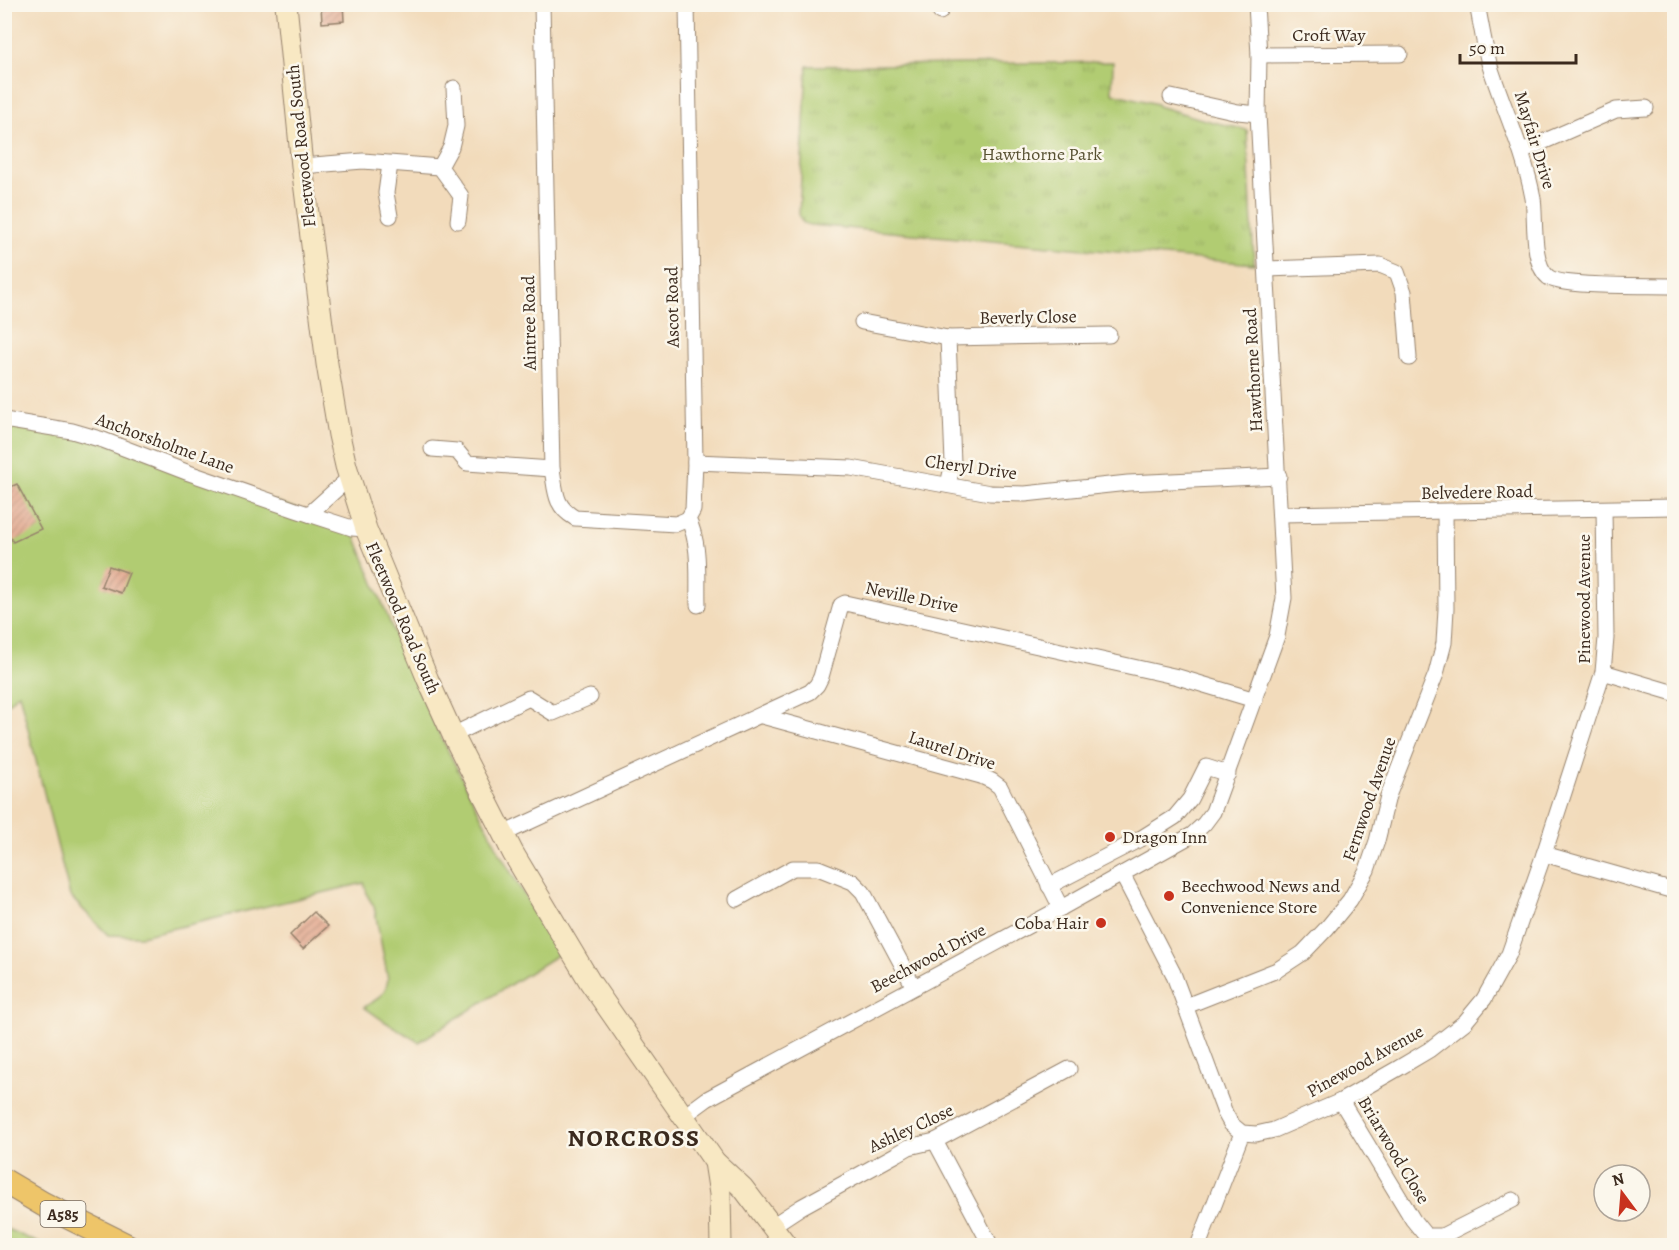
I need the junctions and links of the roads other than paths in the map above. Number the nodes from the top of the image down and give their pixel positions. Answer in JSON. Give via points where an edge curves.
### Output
{"nodes":[{"id":1,"x":286,"y":4,"type":"edge"},
{"id":2,"x":542,"y":4,"type":"edge"},
{"id":3,"x":687,"y":4,"type":"edge"},
{"id":4,"x":1256,"y":4,"type":"edge"},
{"id":5,"x":1477,"y":4,"type":"edge"},
{"id":6,"x":1400,"y":54,"type":"dead end"},
{"id":7,"x":1258,"y":55,"type":"junction"},
{"id":8,"x":454,"y":88,"type":"dead end"},
{"id":9,"x":1171,"y":97,"type":"dead end"},
{"id":10,"x":1646,"y":108,"type":"dead end"},
{"id":11,"x":1258,"y":114,"type":"junction"},
{"id":12,"x":1521,"y":151,"type":"junction"},
{"id":13,"x":390,"y":164,"type":"junction"},
{"id":14,"x":302,"y":166,"type":"junction"},
{"id":15,"x":440,"y":167,"type":"junction"},
{"id":16,"x":390,"y":216,"type":"dead end"},
{"id":17,"x":458,"y":221,"type":"dead end"},
{"id":18,"x":1267,"y":269,"type":"junction"},
{"id":19,"x":1674,"y":286,"type":"edge"},
{"id":20,"x":862,"y":322,"type":"dead end"},
{"id":21,"x":1109,"y":334,"type":"dead end"},
{"id":22,"x":948,"y":338,"type":"junction"},
{"id":23,"x":1409,"y":358,"type":"dead end"},
{"id":24,"x":4,"y":420,"type":"edge"},
{"id":25,"x":432,"y":448,"type":"dead end"},
{"id":26,"x":694,"y":462,"type":"junction"},
{"id":27,"x":552,"y":469,"type":"junction"},
{"id":28,"x":1279,"y":476,"type":"junction"},
{"id":29,"x":350,"y":478,"type":"junction"},
{"id":30,"x":948,"y":485,"type":"junction"},
{"id":31,"x":1674,"y":507,"type":"edge"},
{"id":32,"x":1604,"y":509,"type":"junction"},
{"id":33,"x":1445,"y":512,"type":"junction"},
{"id":34,"x":309,"y":514,"type":"junction"},
{"id":35,"x":1281,"y":514,"type":"junction"},
{"id":36,"x":688,"y":519,"type":"junction"},
{"id":37,"x":366,"y":529,"type":"junction"},
{"id":38,"x":698,"y":605,"type":"dead end"},
{"id":39,"x":1603,"y":672,"type":"junction"},
{"id":40,"x":1674,"y":693,"type":"edge"},
{"id":41,"x":590,"y":697,"type":"dead end"},
{"id":42,"x":1255,"y":700,"type":"junction"},
{"id":43,"x":762,"y":716,"type":"junction"},
{"id":44,"x":1245,"y":727,"type":"joint"},
{"id":45,"x":453,"y":735,"type":"junction"},
{"id":46,"x":1228,"y":774,"type":"junction"},
{"id":47,"x":503,"y":834,"type":"junction"},
{"id":48,"x":1544,"y":854,"type":"junction"},
{"id":49,"x":1122,"y":874,"type":"junction"},
{"id":50,"x":1049,"y":886,"type":"junction"},
{"id":51,"x":1674,"y":891,"type":"edge"},
{"id":52,"x":737,"y":899,"type":"dead end"},
{"id":53,"x":1061,"y":908,"type":"junction"},
{"id":54,"x":915,"y":987,"type":"junction"},
{"id":55,"x":1186,"y":1006,"type":"junction"},
{"id":56,"x":1069,"y":1069,"type":"dead end"},
{"id":57,"x":1341,"y":1101,"type":"junction"},
{"id":58,"x":684,"y":1116,"type":"junction"},
{"id":59,"x":1242,"y":1133,"type":"junction"},
{"id":60,"x":936,"y":1141,"type":"junction"},
{"id":61,"x":715,"y":1162,"type":"junction"},
{"id":62,"x":4,"y":1180,"type":"edge"},
{"id":63,"x":1513,"y":1200,"type":"dead end"},
{"id":64,"x":772,"y":1226,"type":"junction"},
{"id":65,"x":127,"y":1245,"type":"edge"},
{"id":66,"x":722,"y":1245,"type":"edge"},
{"id":67,"x":786,"y":1245,"type":"edge"},
{"id":68,"x":991,"y":1245,"type":"edge"},
{"id":69,"x":1198,"y":1245,"type":"edge"}],
"edges":[{"from":1,"to":14,"type":"main road","name":"Fleetwood Road South"},
{"from":2,"to":27,"type":"street","name":"Aintree Road"},
{"from":3,"to":26,"type":"street","name":"Ascot Road"},
{"from":4,"to":7,"type":"street","name":"Hawthorne Road"},
{"from":5,"to":12,"type":"street","name":"Mayfair Drive","via":[[1489,63]]},
{"from":6,"to":7,"type":"street","name":"Croft Way"},
{"from":7,"to":11,"type":"street","name":"Hawthorne Road"},
{"from":8,"to":15,"type":"street","via":[[456,126]]},
{"from":9,"to":11,"type":"street"},
{"from":10,"to":12,"type":"street","via":[[1616,110]]},
{"from":11,"to":18,"type":"street","name":"Hawthorne Road"},
{"from":12,"to":19,"type":"street","name":"Mayfair Drive","via":[[1533,199],[1537,253],[1540,267],[1548,277],[1576,284]]},
{"from":13,"to":14,"type":"street","via":[[363,161]]},
{"from":13,"to":15,"type":"street"},
{"from":13,"to":16,"type":"street","via":[[386,193]]},
{"from":14,"to":29,"type":"main road","name":"Fleetwood Road South","via":[[327,364]]},
{"from":15,"to":17,"type":"street","via":[[461,196]]},
{"from":18,"to":23,"type":"street","via":[[1380,265],[1397,272],[1404,292]]},
{"from":18,"to":28,"type":"street","name":"Hawthorne Road"},
{"from":20,"to":22,"type":"street","name":"Beverly Close"},
{"from":21,"to":22,"type":"street","name":"Beverly Close"},
{"from":22,"to":30,"type":"street","via":[[953,463]]},
{"from":24,"to":34,"type":"street","name":"Anchorsholme Lane","via":[[103,440]]},
{"from":25,"to":27,"type":"street","via":[[457,451],[467,462]]},
{"from":26,"to":30,"type":"street","name":"Cheryl Drive","via":[[851,468]]},
{"from":26,"to":36,"type":"street","name":"Ascot Road","via":[[693,510]]},
{"from":27,"to":36,"type":"street","name":"Aintree Road","via":[[557,499],[564,512],[575,518],[676,524]]},
{"from":28,"to":30,"type":"street","name":"Cheryl Drive","via":[[1128,483],[1025,494],[990,493]]},
{"from":28,"to":35,"type":"street","name":"Hawthorne Road"},
{"from":29,"to":34,"type":"street"},
{"from":29,"to":37,"type":"main road","name":"Fleetwood Road South"},
{"from":31,"to":32,"type":"street","name":"Belvedere Road"},
{"from":32,"to":33,"type":"street","name":"Belvedere Road"},
{"from":32,"to":39,"type":"street","name":"Pinewood Avenue"},
{"from":33,"to":35,"type":"street","name":"Belvedere Road"},
{"from":33,"to":55,"type":"street","name":"Fernwood Avenue","via":[[1444,643],[1436,674],[1388,796],[1367,870],[1350,900],[1303,953],[1277,970]]},
{"from":34,"to":37,"type":"street","name":"Anchorsholme Lane"},
{"from":35,"to":42,"type":"street","name":"Hawthorne Road","via":[[1284,598],[1277,636]]},
{"from":36,"to":38,"type":"street","name":"Ascot Road","via":[[695,542]]},
{"from":37,"to":45,"type":"main road","name":"Fleetwood Road South"},
{"from":39,"to":40,"type":"street"},
{"from":39,"to":48,"type":"street","name":"Pinewood Avenue"},
{"from":41,"to":45,"type":"street","via":[[553,713],[529,698]]},
{"from":42,"to":43,"type":"street","name":"Neville Drive","via":[[1178,677],[845,603],[840,605],[817,685]]},
{"from":42,"to":44,"type":"street","name":"Hawthorne Road"},
{"from":43,"to":47,"type":"street","name":"Neville Drive"},
{"from":43,"to":50,"type":"street","name":"Laurel Drive","via":[[992,781],[1000,787]]},
{"from":44,"to":46,"type":"street","name":"Beechwood Drive"},
{"from":45,"to":47,"type":"main road","name":"Fleetwood Road South"},
{"from":46,"to":49,"type":"street","name":"Beechwood Drive","via":[[1204,824],[1192,835]]},
{"from":46,"to":50,"type":"street","via":[[1206,767],[1190,799],[1175,816],[1140,839]]},
{"from":47,"to":58,"type":"main road","name":"Fleetwood Road South","via":[[590,982]]},
{"from":48,"to":51,"type":"street"},
{"from":48,"to":57,"type":"street","name":"Pinewood Avenue","via":[[1509,954],[1484,999],[1465,1022],[1429,1050]]},
{"from":49,"to":53,"type":"street","name":"Beechwood Drive"},
{"from":49,"to":55,"type":"street"},
{"from":50,"to":53,"type":"street","name":"Laurel Drive"},
{"from":52,"to":54,"type":"street","via":[[793,868],[818,867],[853,882],[863,892]]},
{"from":53,"to":54,"type":"street","name":"Beechwood Drive"},
{"from":54,"to":58,"type":"street","name":"Beechwood Drive"},
{"from":55,"to":59,"type":"street","via":[[1225,1113]]},
{"from":56,"to":60,"type":"street","name":"Ashley Close"},
{"from":57,"to":59,"type":"street","name":"Pinewood Avenue","via":[[1274,1130]]},
{"from":57,"to":63,"type":"street","name":"Briarwood Close","via":[[1426,1236],[1442,1236]]},
{"from":58,"to":61,"type":"main road","name":"Fleetwood Road South"},
{"from":59,"to":69,"type":"street"},
{"from":60,"to":64,"type":"street","name":"Ashley Close","via":[[897,1154]]},
{"from":60,"to":68,"type":"street"},
{"from":61,"to":64,"type":"main road","name":"Fleetwood Road South","via":[[743,1188]]},
{"from":61,"to":66,"type":"main road","name":"Fleetwood Road South"},
{"from":62,"to":65,"type":"highway","number":"A585"},
{"from":64,"to":67,"type":"main road","name":"Fleetwood Road South"}]}
